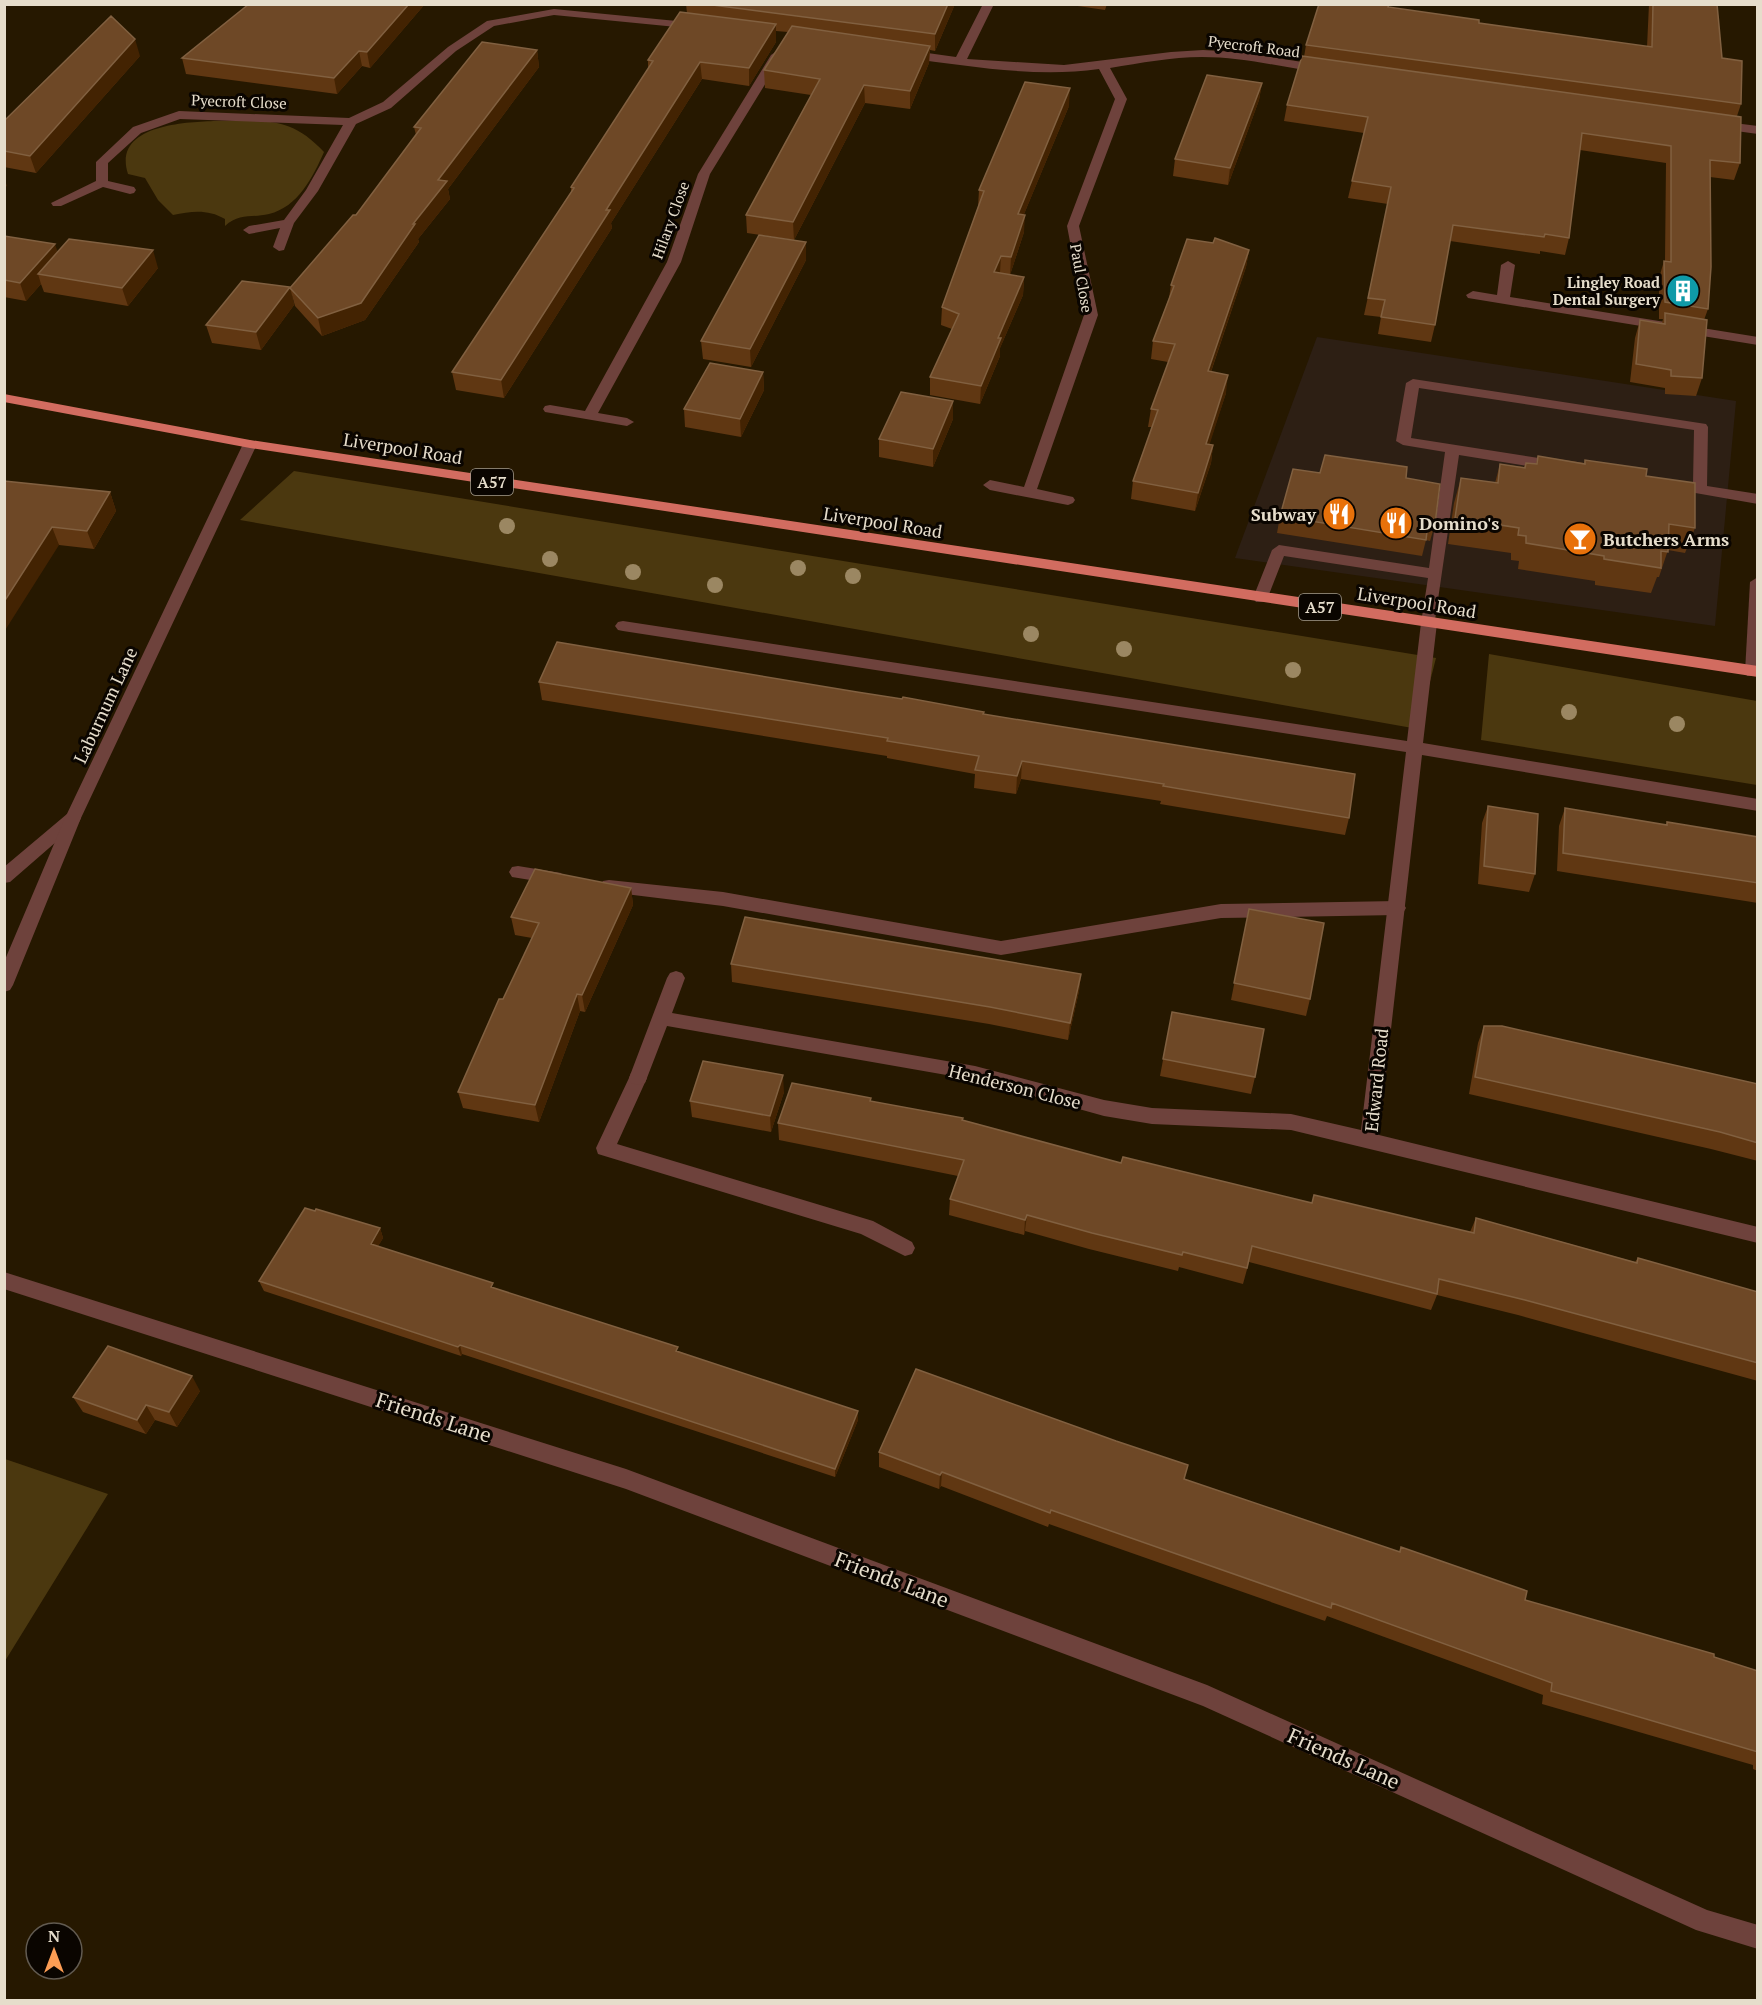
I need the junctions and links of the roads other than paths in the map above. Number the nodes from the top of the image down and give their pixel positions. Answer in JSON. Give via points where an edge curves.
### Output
{"nodes":[{"id":1,"x":989,"y":4,"type":"edge"},
{"id":2,"x":710,"y":28,"type":"edge"},
{"id":3,"x":781,"y":48,"type":"edge"},
{"id":4,"x":891,"y":52,"type":"edge"},
{"id":5,"x":960,"y":61,"type":"junction"},
{"id":6,"x":1104,"y":67,"type":"junction"},
{"id":7,"x":1334,"y":71,"type":"edge"},
{"id":8,"x":351,"y":122,"type":"junction"},
{"id":9,"x":1710,"y":124,"type":"edge"},
{"id":10,"x":1758,"y":130,"type":"edge"},
{"id":11,"x":102,"y":183,"type":"junction"},
{"id":12,"x":129,"y":190,"type":"dead end"},
{"id":13,"x":57,"y":203,"type":"dead end"},
{"id":14,"x":288,"y":223,"type":"junction"},
{"id":15,"x":249,"y":230,"type":"dead end"},
{"id":16,"x":279,"y":248,"type":"dead end"},
{"id":17,"x":1508,"y":265,"type":"dead end"},
{"id":18,"x":1473,"y":295,"type":"dead end"},
{"id":19,"x":1503,"y":300,"type":"junction"},
{"id":20,"x":1758,"y":341,"type":"edge"},
{"id":21,"x":4,"y":398,"type":"edge"},
{"id":22,"x":550,"y":409,"type":"dead end"},
{"id":23,"x":589,"y":416,"type":"junction"},
{"id":24,"x":627,"y":422,"type":"dead end"},
{"id":25,"x":250,"y":444,"type":"junction"},
{"id":26,"x":1453,"y":449,"type":"junction"},
{"id":27,"x":1571,"y":468,"type":"edge"},
{"id":28,"x":990,"y":485,"type":"dead end"},
{"id":29,"x":1676,"y":486,"type":"edge"},
{"id":30,"x":1700,"y":490,"type":"junction"},
{"id":31,"x":1029,"y":492,"type":"junction"},
{"id":32,"x":1758,"y":499,"type":"edge"},
{"id":33,"x":1068,"y":500,"type":"dead end"},
{"id":34,"x":1436,"y":574,"type":"junction"},
{"id":35,"x":1758,"y":582,"type":"edge"},
{"id":36,"x":1261,"y":598,"type":"junction"},
{"id":37,"x":1429,"y":623,"type":"junction"},
{"id":38,"x":623,"y":626,"type":"dead end"},
{"id":39,"x":1756,"y":672,"type":"edge"},
{"id":40,"x":1416,"y":748,"type":"junction"},
{"id":41,"x":1758,"y":805,"type":"edge"},
{"id":42,"x":73,"y":818,"type":"junction"},
{"id":43,"x":518,"y":872,"type":"dead end"},
{"id":44,"x":4,"y":878,"type":"edge"},
{"id":45,"x":1396,"y":908,"type":"junction"},
{"id":46,"x":676,"y":978,"type":"dead end"},
{"id":47,"x":4,"y":986,"type":"edge"},
{"id":48,"x":661,"y":1018,"type":"junction"},
{"id":49,"x":1368,"y":1140,"type":"junction"},
{"id":50,"x":1758,"y":1235,"type":"edge"},
{"id":51,"x":905,"y":1248,"type":"dead end"},
{"id":52,"x":4,"y":1280,"type":"edge"},
{"id":53,"x":1758,"y":1937,"type":"edge"}],
"edges":[{"from":1,"to":5,"type":"street"},
{"from":2,"to":8,"type":"street","name":"Pyecroft Close","via":[[554,12],[491,22],[452,49],[387,105]]},
{"from":3,"to":23,"type":"street","name":"Hilary Close","via":[[704,174],[674,262]]},
{"from":4,"to":5,"type":"street","name":"Pyecroft Road"},
{"from":5,"to":6,"type":"street","name":"Pyecroft Road","via":[[1062,69]]},
{"from":6,"to":7,"type":"street","name":"Pyecroft Road","via":[[1189,54]]},
{"from":6,"to":31,"type":"street","name":"Paul Close","via":[[1121,99],[1073,226],[1092,315]]},
{"from":8,"to":11,"type":"street","name":"Pyecroft Close","via":[[179,115],[137,130],[102,162]]},
{"from":8,"to":14,"type":"street","via":[[312,191]]},
{"from":9,"to":10,"type":"street"},
{"from":11,"to":12,"type":"street"},
{"from":11,"to":13,"type":"street"},
{"from":14,"to":15,"type":"street"},
{"from":14,"to":16,"type":"street"},
{"from":17,"to":19,"type":"street"},
{"from":18,"to":19,"type":"street"},
{"from":19,"to":20,"type":"street"},
{"from":21,"to":25,"type":"highway","name":"Liverpool Road","number":"A57"},
{"from":22,"to":23,"type":"street"},
{"from":23,"to":24,"type":"street"},
{"from":25,"to":36,"type":"highway","name":"Liverpool Road","number":"A57"},
{"from":25,"to":42,"type":"street","name":"Laburnum Lane"},
{"from":26,"to":27,"type":"street"},
{"from":26,"to":30,"type":"street","via":[[1403,441],[1413,383],[1701,428]]},
{"from":26,"to":34,"type":"street","name":"Edward Road"},
{"from":28,"to":31,"type":"street"},
{"from":29,"to":30,"type":"street"},
{"from":30,"to":32,"type":"street"},
{"from":31,"to":33,"type":"street"},
{"from":34,"to":36,"type":"street","via":[[1279,550]]},
{"from":34,"to":37,"type":"street","name":"Edward Road"},
{"from":35,"to":39,"type":"street"},
{"from":36,"to":37,"type":"highway","name":"Liverpool Road","number":"A57"},
{"from":37,"to":39,"type":"highway","name":"Liverpool Road","number":"A57"},
{"from":37,"to":40,"type":"street","name":"Edward Road"},
{"from":38,"to":40,"type":"street"},
{"from":40,"to":41,"type":"street"},
{"from":40,"to":45,"type":"street","name":"Edward Road"},
{"from":42,"to":44,"type":"street"},
{"from":42,"to":47,"type":"street","name":"Laburnum Lane"},
{"from":43,"to":45,"type":"street","via":[[723,899],[1001,948],[1221,911]]},
{"from":45,"to":49,"type":"street","name":"Edward Road"},
{"from":46,"to":48,"type":"street"},
{"from":48,"to":49,"type":"street","name":"Henderson Close","via":[[975,1073],[1104,1108],[1199,1120],[1291,1122]]},
{"from":48,"to":51,"type":"street","via":[[605,1148],[866,1227]]},
{"from":49,"to":50,"type":"street","name":"Edward Road"},
{"from":52,"to":53,"type":"street","name":"Friends Lane","via":[[626,1479],[1185,1688],[1705,1921]]}]}
